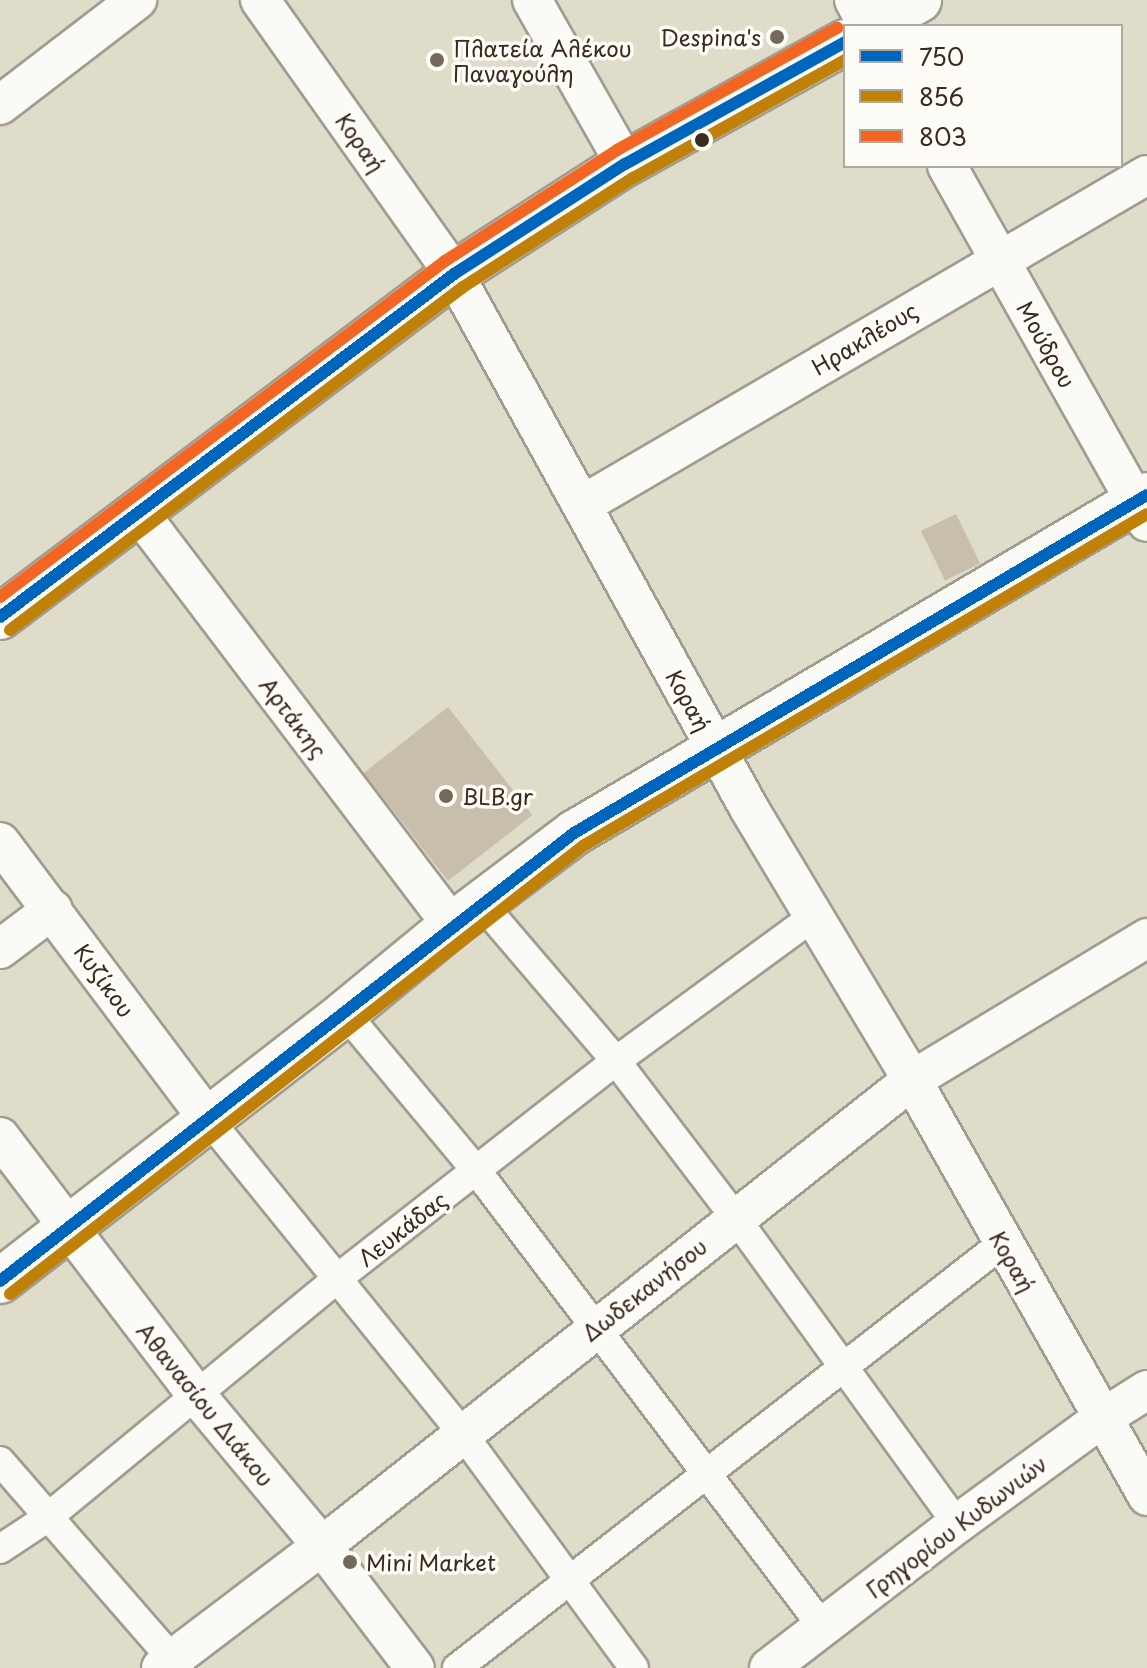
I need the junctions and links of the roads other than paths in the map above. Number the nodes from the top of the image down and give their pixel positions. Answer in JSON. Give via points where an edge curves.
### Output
{"nodes":[{"id":1,"x":137,"y":0,"type":"edge"},
{"id":2,"x":260,"y":0,"type":"edge"},
{"id":3,"x":532,"y":0,"type":"edge"},
{"id":4,"x":854,"y":0,"type":"edge"},
{"id":5,"x":919,"y":0,"type":"edge"},
{"id":6,"x":870,"y":24,"type":"edge"},
{"id":7,"x":875,"y":24,"type":"edge"},
{"id":8,"x":843,"y":43,"type":"edge"},
{"id":9,"x":0,"y":105,"type":"edge"},
{"id":10,"x":625,"y":164,"type":"junction"},
{"id":11,"x":948,"y":168,"type":"edge"},
{"id":12,"x":1147,"y":175,"type":"edge"},
{"id":13,"x":999,"y":258,"type":"junction"},
{"id":14,"x":454,"y":274,"type":"junction"},
{"id":15,"x":582,"y":505,"type":"junction"},
{"id":16,"x":1143,"y":506,"type":"edge"},
{"id":17,"x":137,"y":510,"type":"junction"},
{"id":18,"x":0,"y":617,"type":"edge"},
{"id":19,"x":715,"y":749,"type":"junction"},
{"id":20,"x":0,"y":842,"type":"edge"},
{"id":21,"x":53,"y":909,"type":"junction"},
{"id":22,"x":467,"y":914,"type":"junction"},
{"id":23,"x":813,"y":917,"type":"junction"},
{"id":24,"x":1147,"y":938,"type":"edge"},
{"id":25,"x":0,"y":949,"type":"edge"},
{"id":26,"x":345,"y":1013,"type":"junction"},
{"id":27,"x":616,"y":1061,"type":"junction"},
{"id":28,"x":912,"y":1080,"type":"junction"},
{"id":29,"x":208,"y":1119,"type":"junction"},
{"id":30,"x":0,"y":1137,"type":"edge"},
{"id":31,"x":476,"y":1170,"type":"junction"},
{"id":32,"x":735,"y":1217,"type":"junction"},
{"id":33,"x":69,"y":1227,"type":"junction"},
{"id":34,"x":1003,"y":1243,"type":"junction"},
{"id":35,"x":338,"y":1278,"type":"junction"},
{"id":36,"x":0,"y":1281,"type":"edge"},
{"id":37,"x":597,"y":1327,"type":"junction"},
{"id":38,"x":843,"y":1365,"type":"junction"},
{"id":39,"x":1147,"y":1390,"type":"edge"},
{"id":40,"x":197,"y":1396,"type":"junction"},
{"id":41,"x":1104,"y":1417,"type":"junction"},
{"id":42,"x":462,"y":1433,"type":"junction"},
{"id":43,"x":0,"y":1461,"type":"edge"},
{"id":44,"x":708,"y":1472,"type":"junction"},
{"id":45,"x":1147,"y":1496,"type":"edge"},
{"id":46,"x":47,"y":1518,"type":"junction"},
{"id":47,"x":957,"y":1524,"type":"junction"},
{"id":48,"x":322,"y":1546,"type":"junction"},
{"id":49,"x":0,"y":1549,"type":"edge"},
{"id":50,"x":569,"y":1580,"type":"junction"},
{"id":51,"x":822,"y":1626,"type":"junction"},
{"id":52,"x":171,"y":1665,"type":"edge"},
{"id":53,"x":415,"y":1668,"type":"edge"},
{"id":54,"x":457,"y":1668,"type":"edge"},
{"id":55,"x":634,"y":1668,"type":"edge"},
{"id":56,"x":769,"y":1668,"type":"edge"}],
"edges":[{"from":1,"to":9,"type":"street"},
{"from":2,"to":14,"type":"street","name":"Κοραή"},
{"from":3,"to":10,"type":"street"},
{"from":4,"to":6,"type":"street"},
{"from":5,"to":7,"type":"street"},
{"from":8,"to":10,"type":"street"},
{"from":10,"to":14,"type":"street"},
{"from":11,"to":13,"type":"street","name":"Μούδρου"},
{"from":12,"to":13,"type":"street","name":"Ηρακλέους"},
{"from":13,"to":15,"type":"street","name":"Ηρακλέους"},
{"from":13,"to":16,"type":"street","name":"Μούδρου"},
{"from":14,"to":15,"type":"street","name":"Κοραή"},
{"from":14,"to":17,"type":"street"},
{"from":15,"to":19,"type":"street","name":"Κοραή"},
{"from":16,"to":19,"type":"street"},
{"from":17,"to":18,"type":"street"},
{"from":17,"to":22,"type":"street","name":"Αρτάκης"},
{"from":19,"to":22,"type":"street","via":[[574,833]]},
{"from":19,"to":23,"type":"street","name":"Κοραή"},
{"from":20,"to":21,"type":"street","name":"Κυζίκου"},
{"from":21,"to":25,"type":"street"},
{"from":21,"to":29,"type":"street","name":"Κυζίκου"},
{"from":22,"to":26,"type":"street"},
{"from":22,"to":27,"type":"street"},
{"from":23,"to":27,"type":"street","name":"Λευκάδας"},
{"from":23,"to":28,"type":"street","name":"Κοραή"},
{"from":24,"to":28,"type":"street","name":"Δωδεκανήσου"},
{"from":26,"to":29,"type":"street"},
{"from":26,"to":31,"type":"street"},
{"from":27,"to":31,"type":"street","name":"Λευκάδας"},
{"from":27,"to":32,"type":"street"},
{"from":28,"to":32,"type":"street","name":"Δωδεκανήσου"},
{"from":28,"to":34,"type":"street","name":"Κοραή"},
{"from":29,"to":33,"type":"street"},
{"from":29,"to":35,"type":"street"},
{"from":30,"to":33,"type":"street","name":"Αθανασίου Διάκου"},
{"from":31,"to":35,"type":"street","name":"Λευκάδας"},
{"from":31,"to":37,"type":"street"},
{"from":32,"to":37,"type":"street","name":"Δωδεκανήσου"},
{"from":32,"to":38,"type":"street"},
{"from":33,"to":36,"type":"street"},
{"from":33,"to":40,"type":"street","name":"Αθανασίου Διάκου"},
{"from":34,"to":38,"type":"street"},
{"from":34,"to":41,"type":"street","name":"Κοραή"},
{"from":35,"to":40,"type":"street","name":"Λευκάδας"},
{"from":35,"to":42,"type":"street"},
{"from":37,"to":42,"type":"street","name":"Δωδεκανήσου"},
{"from":37,"to":44,"type":"street"},
{"from":38,"to":44,"type":"street"},
{"from":38,"to":47,"type":"street"},
{"from":39,"to":41,"type":"street","name":"Γρηγορίου Κυδωνιών"},
{"from":40,"to":46,"type":"street","name":"Λευκάδας"},
{"from":40,"to":48,"type":"street","name":"Αθανασίου Διάκου"},
{"from":41,"to":45,"type":"street","name":"Κοραή"},
{"from":41,"to":47,"type":"street","name":"Γρηγορίου Κυδωνιών"},
{"from":42,"to":48,"type":"street","name":"Δωδεκανήσου"},
{"from":42,"to":50,"type":"street"},
{"from":43,"to":46,"type":"street"},
{"from":44,"to":50,"type":"street"},
{"from":44,"to":51,"type":"street"},
{"from":46,"to":49,"type":"street","name":"Λευκάδας"},
{"from":46,"to":52,"type":"street"},
{"from":47,"to":51,"type":"street","name":"Γρηγορίου Κυδωνιών"},
{"from":48,"to":52,"type":"street","name":"Δωδεκανήσου"},
{"from":48,"to":53,"type":"street","name":"Αθανασίου Διάκου"},
{"from":50,"to":54,"type":"street"},
{"from":50,"to":55,"type":"street"},
{"from":51,"to":56,"type":"street","name":"Γρηγορίου Κυδωνιών"}]}
